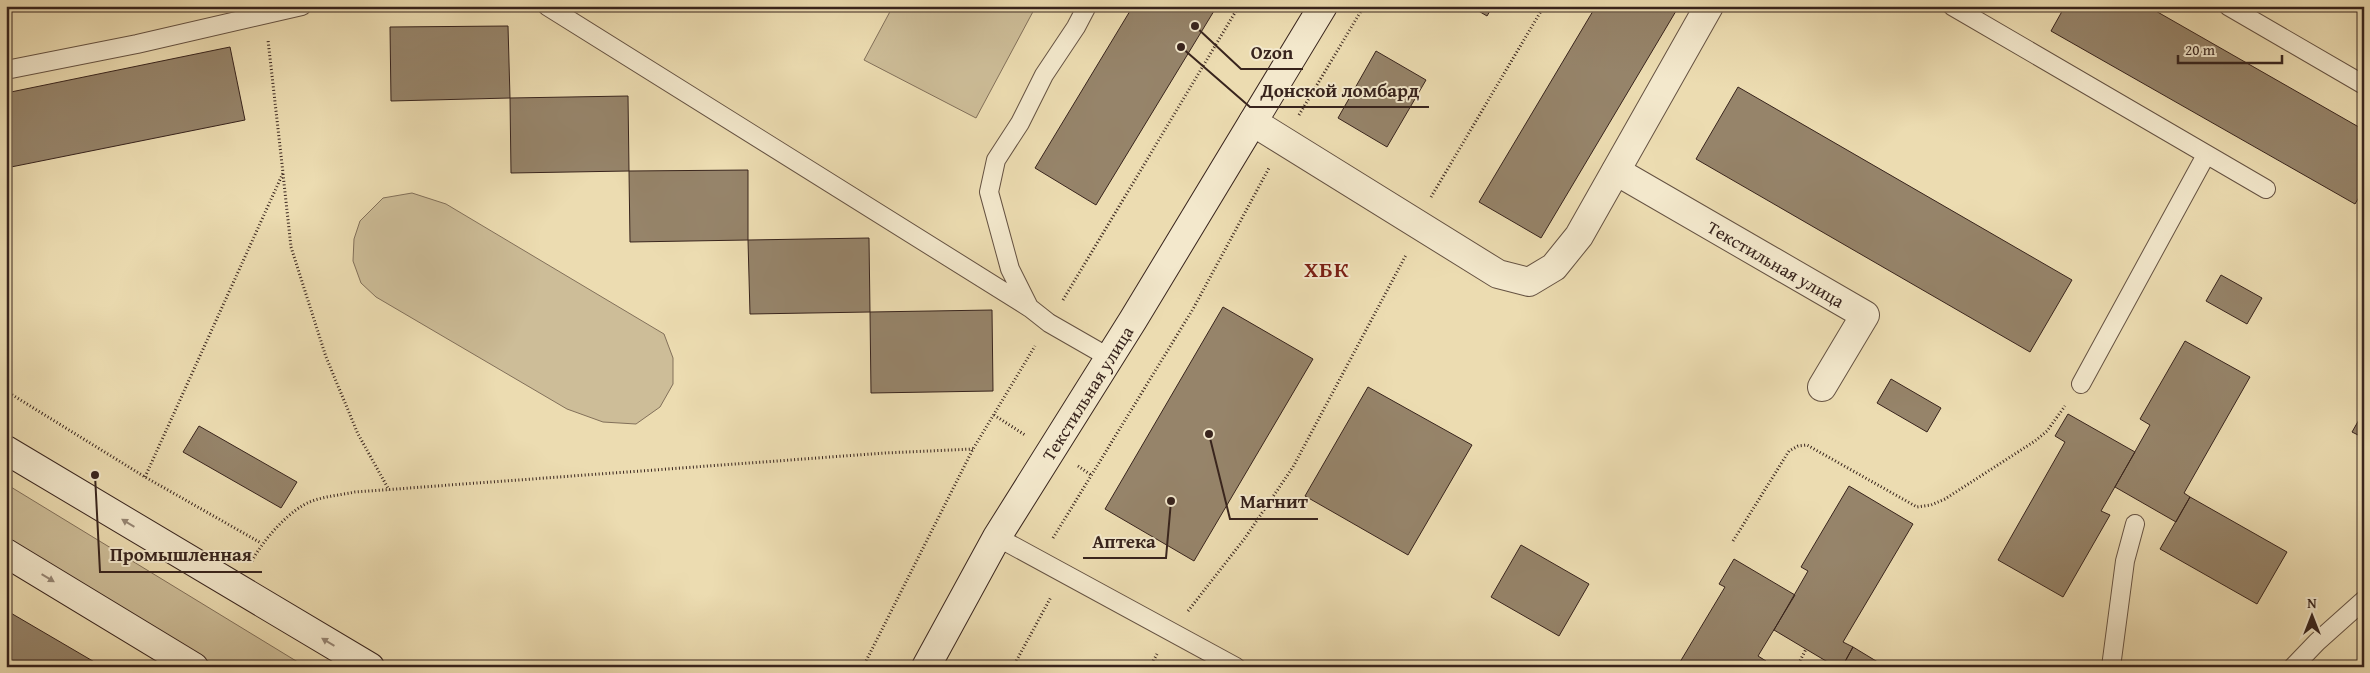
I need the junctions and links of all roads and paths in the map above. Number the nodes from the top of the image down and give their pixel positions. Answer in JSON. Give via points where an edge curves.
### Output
{"nodes":[{"id":1,"x":302,"y":6,"type":"edge"},
{"id":2,"x":547,"y":6,"type":"edge"},
{"id":3,"x":1087,"y":6,"type":"edge"},
{"id":4,"x":1323,"y":6,"type":"edge"},
{"id":5,"x":1364,"y":6,"type":"edge"},
{"id":6,"x":1544,"y":6,"type":"edge"},
{"id":7,"x":1709,"y":6,"type":"edge"},
{"id":8,"x":1952,"y":6,"type":"edge"},
{"id":9,"x":2228,"y":6,"type":"edge"},
{"id":10,"x":265,"y":15,"type":"junction"},
{"id":11,"x":6,"y":70,"type":"edge"},
{"id":12,"x":2364,"y":85,"type":"edge"},
{"id":13,"x":1253,"y":122,"type":"junction"},
{"id":14,"x":1283,"y":141,"type":"junction"},
{"id":15,"x":2206,"y":155,"type":"junction"},
{"id":16,"x":1616,"y":171,"type":"junction"},
{"id":17,"x":283,"y":173,"type":"junction"},
{"id":18,"x":2266,"y":189,"type":"dead end"},
{"id":19,"x":1416,"y":223,"type":"junction"},
{"id":20,"x":1030,"y":308,"type":"junction"},
{"id":21,"x":1110,"y":358,"type":"junction"},
{"id":22,"x":2081,"y":384,"type":"joint"},
{"id":23,"x":1822,"y":387,"type":"dead end"},
{"id":24,"x":6,"y":391,"type":"edge"},
{"id":25,"x":6,"y":450,"type":"edge"},
{"id":26,"x":973,"y":450,"type":"dead end"},
{"id":27,"x":145,"y":477,"type":"junction"},
{"id":28,"x":389,"y":490,"type":"junction"},
{"id":29,"x":2135,"y":524,"type":"dead end"},
{"id":30,"x":997,"y":537,"type":"junction"},
{"id":31,"x":1733,"y":541,"type":"dead end"},
{"id":32,"x":262,"y":543,"type":"junction"},
{"id":33,"x":6,"y":553,"type":"edge"},
{"id":34,"x":1040,"y":560,"type":"junction"},
{"id":35,"x":1064,"y":574,"type":"junction"},
{"id":36,"x":238,"y":588,"type":"junction"},
{"id":37,"x":2364,"y":600,"type":"edge"},
{"id":38,"x":1170,"y":631,"type":"junction"},
{"id":39,"x":1806,"y":649,"type":"dead end"},
{"id":40,"x":194,"y":667,"type":"edge"},
{"id":41,"x":370,"y":667,"type":"edge"},
{"id":42,"x":926,"y":667,"type":"edge"},
{"id":43,"x":1013,"y":667,"type":"edge"},
{"id":44,"x":1150,"y":667,"type":"edge"},
{"id":45,"x":1236,"y":667,"type":"edge"},
{"id":46,"x":1797,"y":667,"type":"edge"},
{"id":47,"x":2111,"y":667,"type":"edge"},
{"id":48,"x":2293,"y":667,"type":"edge"}],
"edges":[{"from":1,"to":10,"type":"lane"},
{"from":2,"to":20,"type":"lane"},
{"from":3,"to":20,"type":"lane","via":[[996,160],[989,192],[1010,269]]},
{"from":4,"to":13,"type":"main road","name":"Текстильная улица"},
{"from":5,"to":14,"type":"path"},
{"from":6,"to":19,"type":"path"},
{"from":7,"to":16,"type":"main road"},
{"from":8,"to":15,"type":"lane"},
{"from":9,"to":12,"type":"lane"},
{"from":10,"to":11,"type":"lane"},
{"from":10,"to":17,"type":"path"},
{"from":13,"to":14,"type":"main road"},
{"from":13,"to":21,"type":"main road","name":"Текстильная улица"},
{"from":14,"to":19,"type":"main road"},
{"from":14,"to":34,"type":"path","via":[[1193,309]]},
{"from":15,"to":18,"type":"lane"},
{"from":15,"to":22,"type":"lane"},
{"from":16,"to":19,"type":"main road","via":[[1573,244],[1554,267],[1529,282],[1498,274]]},
{"from":16,"to":23,"type":"main road","name":"Текстильная улица","via":[[1864,315]]},
{"from":17,"to":27,"type":"path"},
{"from":17,"to":28,"type":"path","via":[[291,247],[326,357],[358,434]]},
{"from":19,"to":38,"type":"path","via":[[1406,257],[1293,467],[1245,538]]},
{"from":20,"to":21,"type":"lane","via":[[1048,323]]},
{"from":21,"to":30,"type":"main road","name":"Текстильная улица"},
{"from":22,"to":31,"type":"path","via":[[2047,431],[2035,441],[1931,505],[1918,507],[1807,445],[1798,446],[1789,451]]},
{"from":24,"to":27,"type":"path"},
{"from":36,"to":25,"type":"main road","one_way":true},
{"from":26,"to":28,"type":"path","via":[[886,453]]},
{"from":27,"to":32,"type":"path"},
{"from":28,"to":32,"type":"path","via":[[355,492],[311,501]]},
{"from":29,"to":47,"type":"lane","via":[[2125,561]]},
{"from":30,"to":34,"type":"lane"},
{"from":30,"to":42,"type":"main road","name":"Текстильная улица"},
{"from":32,"to":36,"type":"path"},
{"from":33,"to":40,"type":"main road","one_way":true},
{"from":34,"to":35,"type":"lane"},
{"from":35,"to":38,"type":"lane"},
{"from":35,"to":43,"type":"path"},
{"from":41,"to":36,"type":"main road","one_way":true},
{"from":37,"to":48,"type":"lane"},
{"from":38,"to":44,"type":"path"},
{"from":38,"to":45,"type":"lane"},
{"from":39,"to":46,"type":"path"}]}
